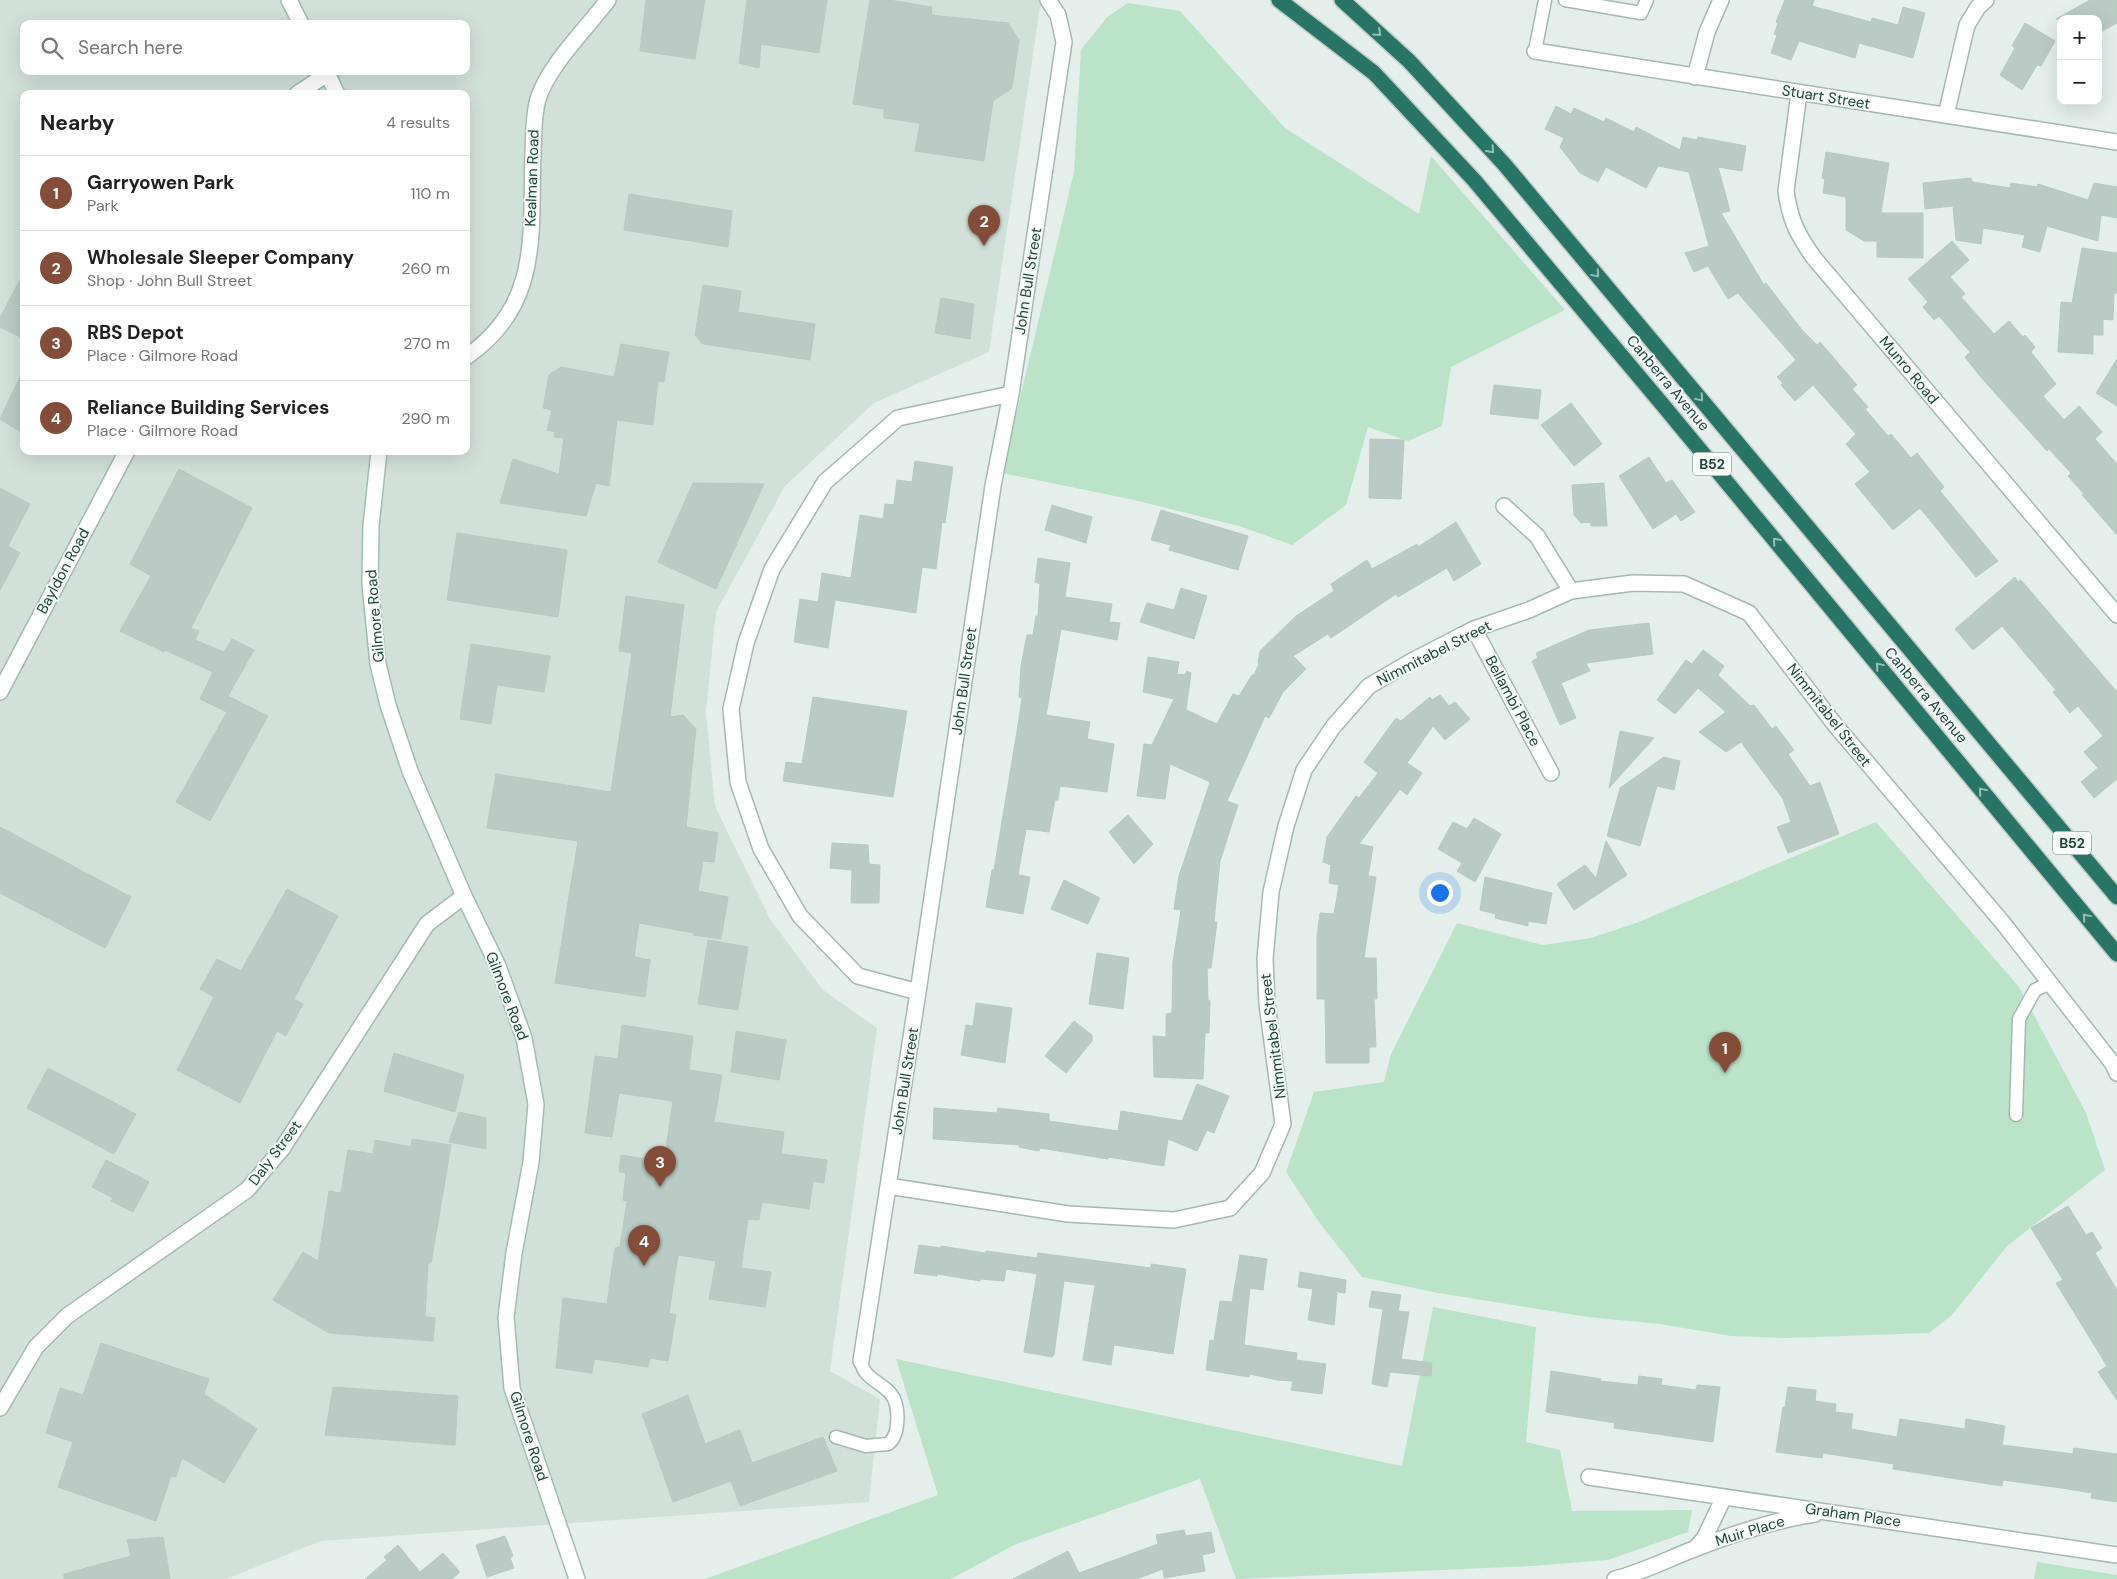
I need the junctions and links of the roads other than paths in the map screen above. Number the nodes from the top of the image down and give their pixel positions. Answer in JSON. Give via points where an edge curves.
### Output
{"nodes":[{"id":1,"x":289,"y":0,"type":"edge"},
{"id":2,"x":608,"y":0,"type":"edge"},
{"id":3,"x":1279,"y":0,"type":"edge"},
{"id":4,"x":1342,"y":0,"type":"edge"},
{"id":5,"x":1545,"y":0,"type":"edge"},
{"id":6,"x":1565,"y":0,"type":"edge"},
{"id":7,"x":1647,"y":0,"type":"edge"},
{"id":8,"x":1721,"y":0,"type":"edge"},
{"id":9,"x":1986,"y":0,"type":"edge"},
{"id":10,"x":1050,"y":2,"type":"edge"},
{"id":11,"x":300,"y":20,"type":"edge"},
{"id":12,"x":1535,"y":51,"type":"joint"},
{"id":13,"x":323,"y":75,"type":"edge"},
{"id":14,"x":327,"y":75,"type":"edge"},
{"id":15,"x":1694,"y":77,"type":"junction"},
{"id":16,"x":303,"y":90,"type":"edge"},
{"id":17,"x":335,"y":90,"type":"edge"},
{"id":18,"x":1799,"y":93,"type":"junction"},
{"id":19,"x":1946,"y":115,"type":"junction"},
{"id":20,"x":2117,"y":142,"type":"edge"},
{"id":21,"x":470,"y":354,"type":"edge"},
{"id":22,"x":1011,"y":394,"type":"junction"},
{"id":23,"x":125,"y":455,"type":"edge"},
{"id":24,"x":380,"y":455,"type":"edge"},
{"id":25,"x":1504,"y":506,"type":"dead end"},
{"id":26,"x":1570,"y":591,"type":"junction"},
{"id":27,"x":2117,"y":615,"type":"edge"},
{"id":28,"x":1474,"y":629,"type":"junction"},
{"id":29,"x":0,"y":692,"type":"edge"},
{"id":30,"x":1551,"y":773,"type":"dead end"},
{"id":31,"x":464,"y":896,"type":"junction"},
{"id":32,"x":2117,"y":897,"type":"edge"},
{"id":33,"x":2117,"y":954,"type":"edge"},
{"id":34,"x":2050,"y":983,"type":"junction"},
{"id":35,"x":918,"y":992,"type":"junction"},
{"id":36,"x":2117,"y":1073,"type":"edge"},
{"id":37,"x":2016,"y":1115,"type":"dead end"},
{"id":38,"x":888,"y":1186,"type":"junction"},
{"id":39,"x":861,"y":1361,"type":"joint"},
{"id":40,"x":0,"y":1408,"type":"edge"},
{"id":41,"x":836,"y":1437,"type":"dead end"},
{"id":42,"x":1588,"y":1477,"type":"dead end"},
{"id":43,"x":1724,"y":1497,"type":"junction"},
{"id":44,"x":1836,"y":1513,"type":"junction"},
{"id":45,"x":1694,"y":1550,"type":"junction"},
{"id":46,"x":2117,"y":1555,"type":"edge"},
{"id":47,"x":578,"y":1579,"type":"edge"},
{"id":48,"x":1615,"y":1579,"type":"edge"}],
"edges":[{"from":1,"to":11,"type":"street"},
{"from":2,"to":21,"type":"street","name":"Kealman Road","via":[[552,72],[538,98],[534,121],[529,247],[522,289],[499,330]]},
{"from":33,"to":3,"type":"highway","name":"Canberra Avenue","number":"B52","one_way":true,"via":[[1474,180],[1374,73]]},
{"from":4,"to":32,"type":"highway","name":"Canberra Avenue","number":"B52","one_way":true,"via":[[1409,61],[1504,164]]},
{"from":5,"to":12,"type":"lane"},
{"from":6,"to":7,"type":"lane","via":[[1641,13]]},
{"from":8,"to":15,"type":"street","via":[[1707,32]]},
{"from":9,"to":19,"type":"street","via":[[1967,25]]},
{"from":10,"to":22,"type":"street","name":"John Bull Street","via":[[1060,22],[1064,42]]},
{"from":12,"to":15,"type":"street","name":"Stuart Street"},
{"from":13,"to":16,"type":"street"},
{"from":14,"to":17,"type":"street"},
{"from":15,"to":18,"type":"street","name":"Stuart Street"},
{"from":18,"to":19,"type":"street","name":"Stuart Street"},
{"from":18,"to":27,"type":"street","name":"Munro Road","via":[[1786,191],[1797,234]]},
{"from":19,"to":20,"type":"street","name":"Stuart Street"},
{"from":22,"to":35,"type":"street","name":"John Bull Street","via":[[993,486]]},
{"from":22,"to":35,"type":"street","via":[[898,418],[825,482],[772,569],[746,643],[731,709],[738,782],[761,849],[800,916],[858,976]]},
{"from":23,"to":29,"type":"street","name":"Bayldon Road"},
{"from":24,"to":31,"type":"street","name":"Gilmore Road","via":[[371,526],[370,584],[378,664],[410,771]]},
{"from":25,"to":26,"type":"street","via":[[1537,536]]},
{"from":26,"to":28,"type":"street","name":"Nimmitabel Street","via":[[1529,610]]},
{"from":26,"to":34,"type":"street","name":"Nimmitabel Street","via":[[1633,583],[1684,584],[1749,613],[1836,726]]},
{"from":28,"to":30,"type":"street","name":"Bellambi Place"},
{"from":28,"to":38,"type":"street","name":"Nimmitabel Street","via":[[1369,686],[1332,727],[1304,770],[1286,826],[1271,892],[1264,959],[1283,1124],[1262,1173],[1230,1208],[1174,1220],[1068,1214]]},
{"from":31,"to":40,"type":"street","name":"Daly Street","via":[[427,924],[282,1149],[247,1190],[67,1316],[36,1347]]},
{"from":31,"to":47,"type":"street","name":"Gilmore Road","via":[[498,966],[524,1038],[536,1104],[531,1162],[514,1253],[506,1326],[512,1388]]},
{"from":34,"to":36,"type":"street","name":"Nimmitabel Street"},
{"from":34,"to":37,"type":"lane","via":[[2035,990],[2019,1019]]},
{"from":35,"to":38,"type":"street","name":"John Bull Street"},
{"from":38,"to":39,"type":"street","name":"John Bull Street"},
{"from":39,"to":41,"type":"lane","via":[[868,1375],[893,1396],[896,1435],[888,1444],[873,1446]]},
{"from":42,"to":43,"type":"street","name":"Graham Place"},
{"from":43,"to":44,"type":"street","name":"Graham Place"},
{"from":43,"to":45,"type":"street","name":"Muir Place","via":[[1705,1537]]},
{"from":44,"to":45,"type":"street","name":"Muir Place","via":[[1778,1522]]},
{"from":44,"to":46,"type":"street","name":"Graham Place"},
{"from":45,"to":48,"type":"street","name":"Muir Place"}]}
